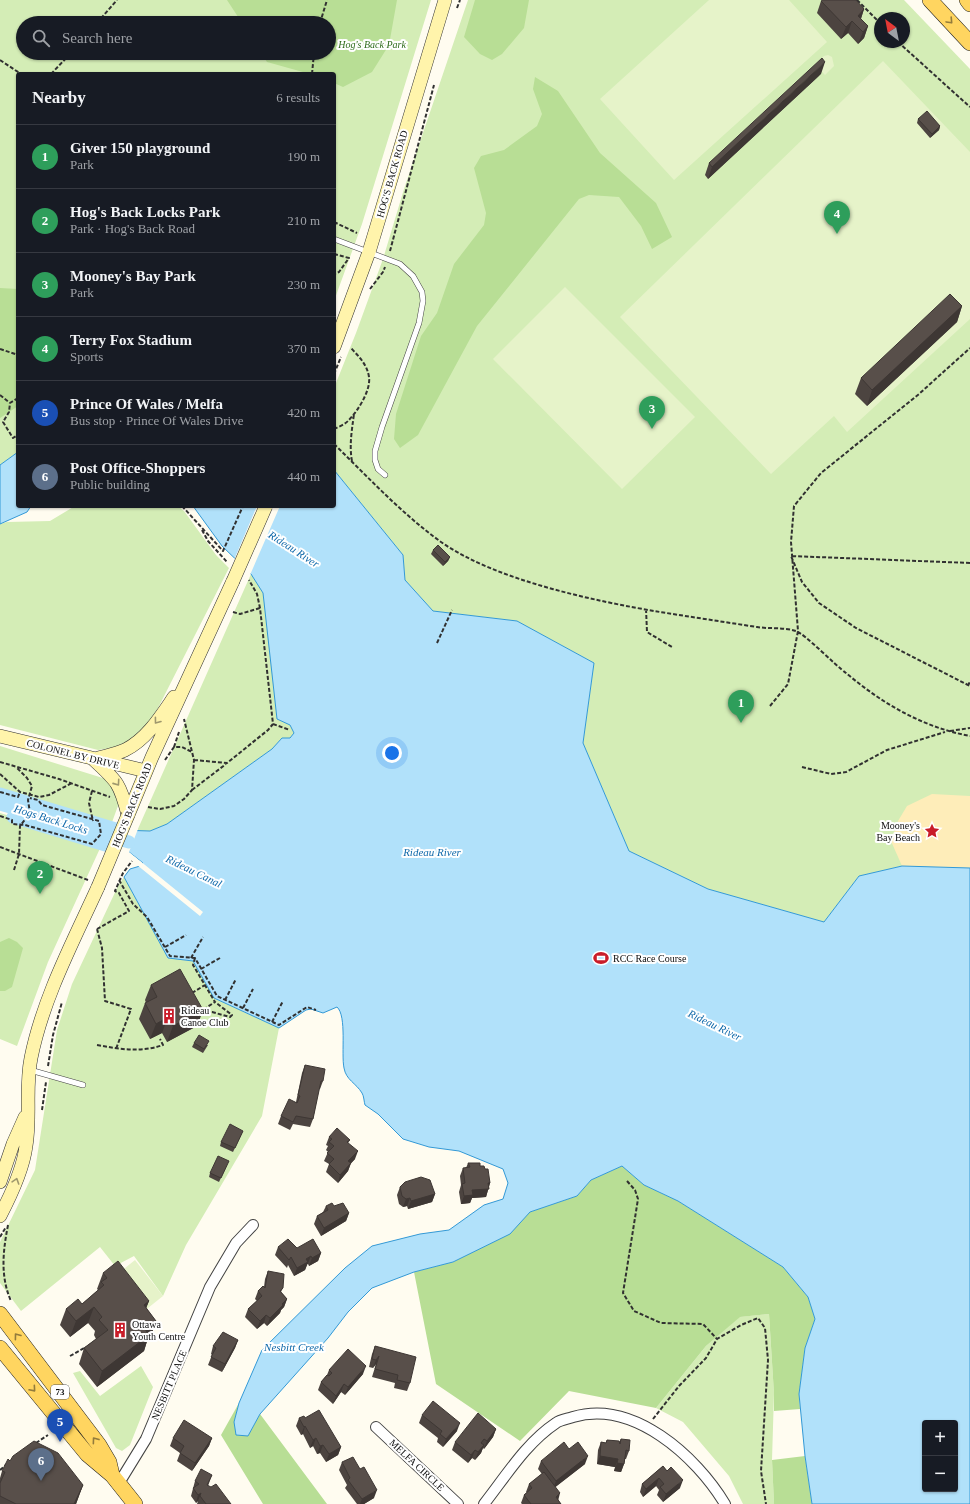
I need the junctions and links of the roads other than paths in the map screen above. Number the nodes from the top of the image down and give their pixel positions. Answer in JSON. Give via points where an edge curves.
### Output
{"nodes":[{"id":1,"x":445,"y":0,"type":"edge"},
{"id":2,"x":930,"y":0,"type":"edge"},
{"id":3,"x":966,"y":0,"type":"edge"},
{"id":4,"x":970,"y":4,"type":"edge"},
{"id":5,"x":970,"y":43,"type":"edge"},
{"id":6,"x":336,"y":239,"type":"edge"},
{"id":7,"x":369,"y":252,"type":"junction"},
{"id":8,"x":336,"y":342,"type":"edge"},
{"id":9,"x":385,"y":475,"type":"dead end"},
{"id":10,"x":265,"y":508,"type":"edge"},
{"id":11,"x":194,"y":666,"type":"junction"},
{"id":12,"x":0,"y":736,"type":"edge"},
{"id":13,"x":93,"y":759,"type":"junction"},
{"id":14,"x":146,"y":771,"type":"junction"},
{"id":15,"x":128,"y":815,"type":"junction"},
{"id":16,"x":29,"y":1070,"type":"junction"},
{"id":17,"x":83,"y":1085,"type":"dead end"},
{"id":18,"x":27,"y":1111,"type":"junction"},
{"id":19,"x":0,"y":1182,"type":"edge"},
{"id":20,"x":4,"y":1220,"type":"edge"},
{"id":21,"x":253,"y":1225,"type":"dead end"},
{"id":22,"x":0,"y":1314,"type":"edge"},
{"id":23,"x":0,"y":1348,"type":"edge"},
{"id":24,"x":376,"y":1427,"type":"dead end"},
{"id":25,"x":116,"y":1479,"type":"junction"},
{"id":26,"x":135,"y":1504,"type":"edge"},
{"id":27,"x":458,"y":1504,"type":"edge"},
{"id":28,"x":484,"y":1504,"type":"edge"},
{"id":29,"x":725,"y":1504,"type":"edge"}],
"edges":[{"from":1,"to":7,"type":"main road","name":"HOG'S BACK ROAD"},
{"from":2,"to":5,"type":"main road","one_way":true},
{"from":3,"to":4,"type":"main road"},
{"from":6,"to":7,"type":"lane"},
{"from":7,"to":8,"type":"main road","name":"HOG'S BACK ROAD"},
{"from":7,"to":9,"type":"lane","via":[[400,264],[419,285],[423,301],[419,323],[375,451],[378,468]]},
{"from":10,"to":11,"type":"main road","name":"HOG'S BACK ROAD","bridge":true},
{"from":11,"to":13,"type":"main road","one_way":true,"via":[[156,724],[137,742],[124,750]]},
{"from":11,"to":14,"type":"main road","name":"HOG'S BACK ROAD"},
{"from":12,"to":13,"type":"main road","name":"COLONEL BY DRIVE"},
{"from":13,"to":14,"type":"main road","name":"COLONEL BY DRIVE"},
{"from":13,"to":15,"type":"main road","one_way":true,"via":[[117,781]]},
{"from":14,"to":15,"type":"main road","name":"HOG'S BACK ROAD"},
{"from":15,"to":16,"type":"main road","name":"HOG'S BACK ROAD","bridge":true,"via":[[93,883],[37,1030]]},
{"from":16,"to":17,"type":"lane"},
{"from":16,"to":18,"type":"main road","name":"HOG'S BACK ROAD"},
{"from":18,"to":19,"type":"main road","name":"HOG'S BACK ROAD"},
{"from":20,"to":18,"type":"main road","name":"HOG'S BACK ROAD","one_way":true,"via":[[26,1146]]},
{"from":21,"to":25,"type":"street","name":"NESBITT PLACE","via":[[236,1243],[210,1287],[146,1439]]},
{"from":25,"to":22,"type":"main road","number":"73","one_way":true,"via":[[99,1445]]},
{"from":23,"to":25,"type":"main road","number":"73","one_way":true,"via":[[87,1454]]},
{"from":24,"to":27,"type":"street","name":"MELFA CIRCLE"},
{"from":25,"to":26,"type":"main road","number":"73"},
{"from":28,"to":29,"type":"street","via":[[534,1440],[557,1422],[584,1414],[620,1415],[656,1432],[686,1457],[713,1485]]}]}
